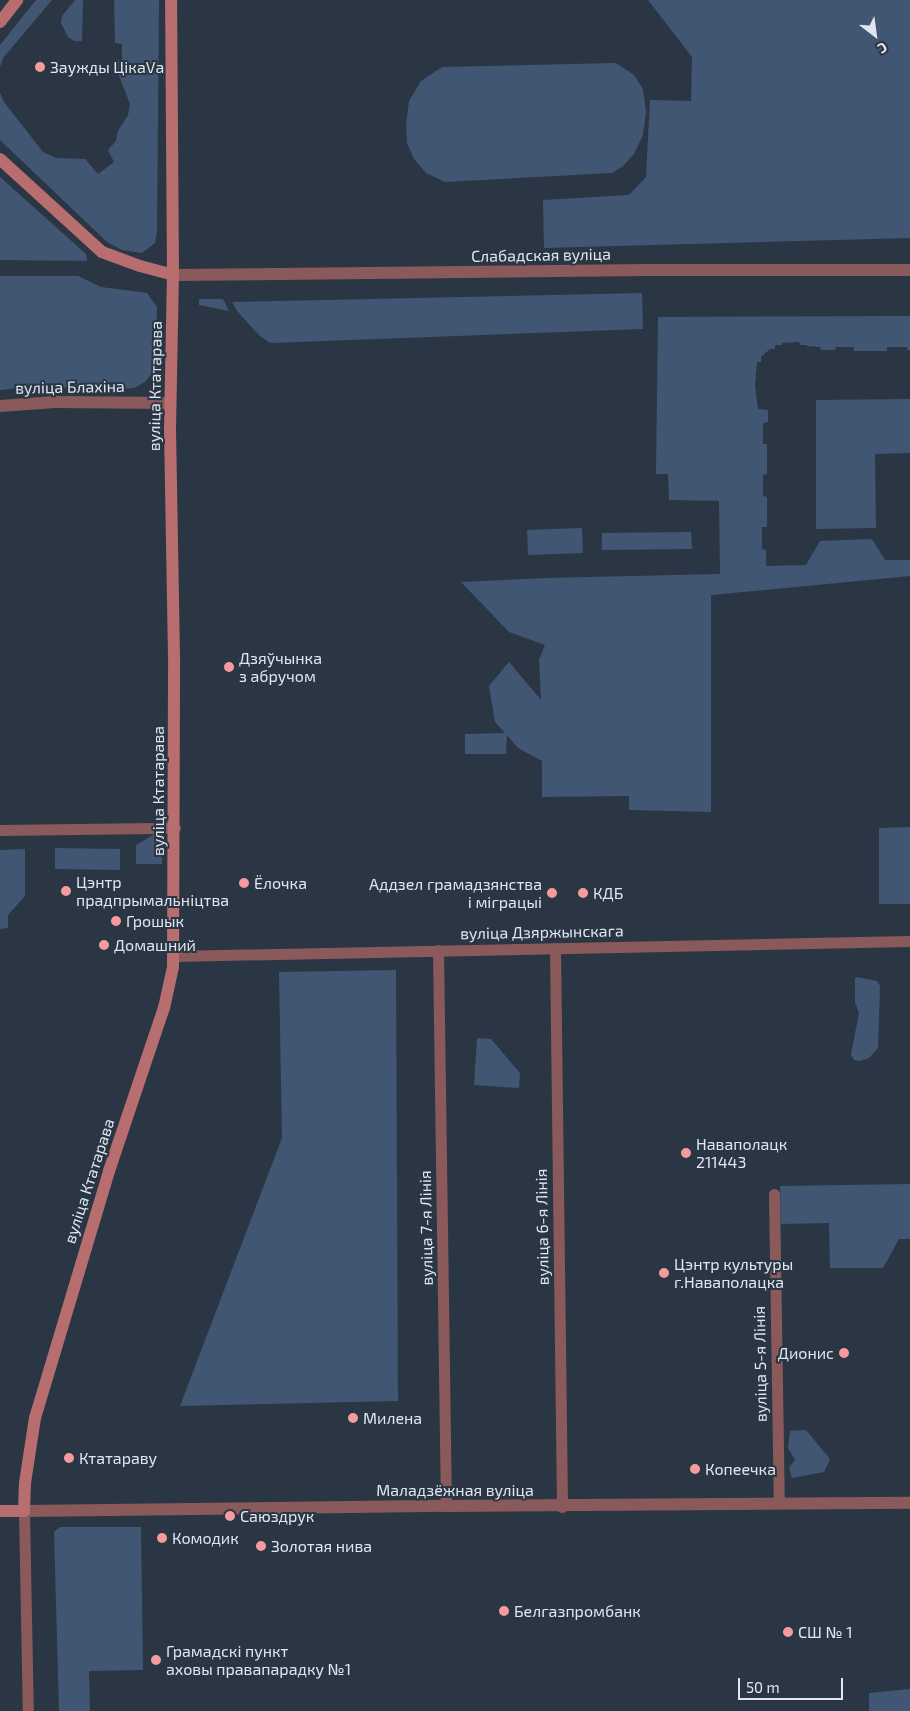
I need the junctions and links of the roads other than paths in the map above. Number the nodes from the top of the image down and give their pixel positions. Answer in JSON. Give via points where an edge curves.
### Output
{"nodes":[{"id":1,"x":17,"y":0,"type":"edge"},
{"id":2,"x":171,"y":0,"type":"edge"},
{"id":3,"x":0,"y":22,"type":"edge"},
{"id":4,"x":0,"y":159,"type":"edge"},
{"id":5,"x":910,"y":270,"type":"edge"},
{"id":6,"x":173,"y":275,"type":"junction"},
{"id":7,"x":170,"y":403,"type":"junction"},
{"id":8,"x":0,"y":406,"type":"edge"},
{"id":9,"x":174,"y":828,"type":"junction"},
{"id":10,"x":0,"y":830,"type":"edge"},
{"id":11,"x":910,"y":941,"type":"edge"},
{"id":12,"x":555,"y":948,"type":"junction"},
{"id":13,"x":438,"y":950,"type":"junction"},
{"id":14,"x":174,"y":956,"type":"junction"},
{"id":15,"x":774,"y":1194,"type":"dead end"},
{"id":16,"x":779,"y":1503,"type":"junction"},
{"id":17,"x":910,"y":1503,"type":"edge"},
{"id":18,"x":446,"y":1506,"type":"junction"},
{"id":19,"x":562,"y":1506,"type":"junction"},
{"id":20,"x":0,"y":1510,"type":"edge"},
{"id":21,"x":24,"y":1511,"type":"junction"},
{"id":22,"x":28,"y":1711,"type":"edge"}],
"edges":[{"from":1,"to":3,"type":"main road"},
{"from":2,"to":6,"type":"main road","name":"вуліца Ктатарава"},
{"from":4,"to":6,"type":"main road","via":[[102,252]]},
{"from":5,"to":6,"type":"street","name":"Слабадская вуліца"},
{"from":6,"to":7,"type":"main road","name":"вуліца Ктатарава"},
{"from":7,"to":8,"type":"street","name":"вуліца Блахіна","via":[[54,402]]},
{"from":7,"to":9,"type":"main road","name":"вуліца Ктатарава"},
{"from":9,"to":10,"type":"street"},
{"from":9,"to":14,"type":"main road","name":"вуліца Ктатарава"},
{"from":11,"to":12,"type":"street","name":"вуліца Дзяржынскага"},
{"from":12,"to":13,"type":"street","name":"вуліца Дзяржынскага"},
{"from":12,"to":19,"type":"street","name":"вуліца 6-я Лінія"},
{"from":13,"to":14,"type":"street","name":"вуліца Дзяржынскага"},
{"from":13,"to":18,"type":"street","name":"вуліца 7-я Лінія"},
{"from":14,"to":21,"type":"main road","name":"вуліца Ктатарава","via":[[164,1008],[103,1189],[35,1418]]},
{"from":15,"to":16,"type":"street","name":"вуліца 5-я Лінія"},
{"from":16,"to":17,"type":"street","name":"Маладзёжная вуліца"},
{"from":16,"to":19,"type":"street","name":"Маладзёжная вуліца"},
{"from":18,"to":19,"type":"street","name":"Маладзёжная вуліца"},
{"from":18,"to":21,"type":"street","name":"Маладзёжная вуліца"},
{"from":20,"to":21,"type":"main road","name":"Маладзёжная вуліца"},
{"from":21,"to":22,"type":"street","name":"вуліца Ктатарава"}]}
